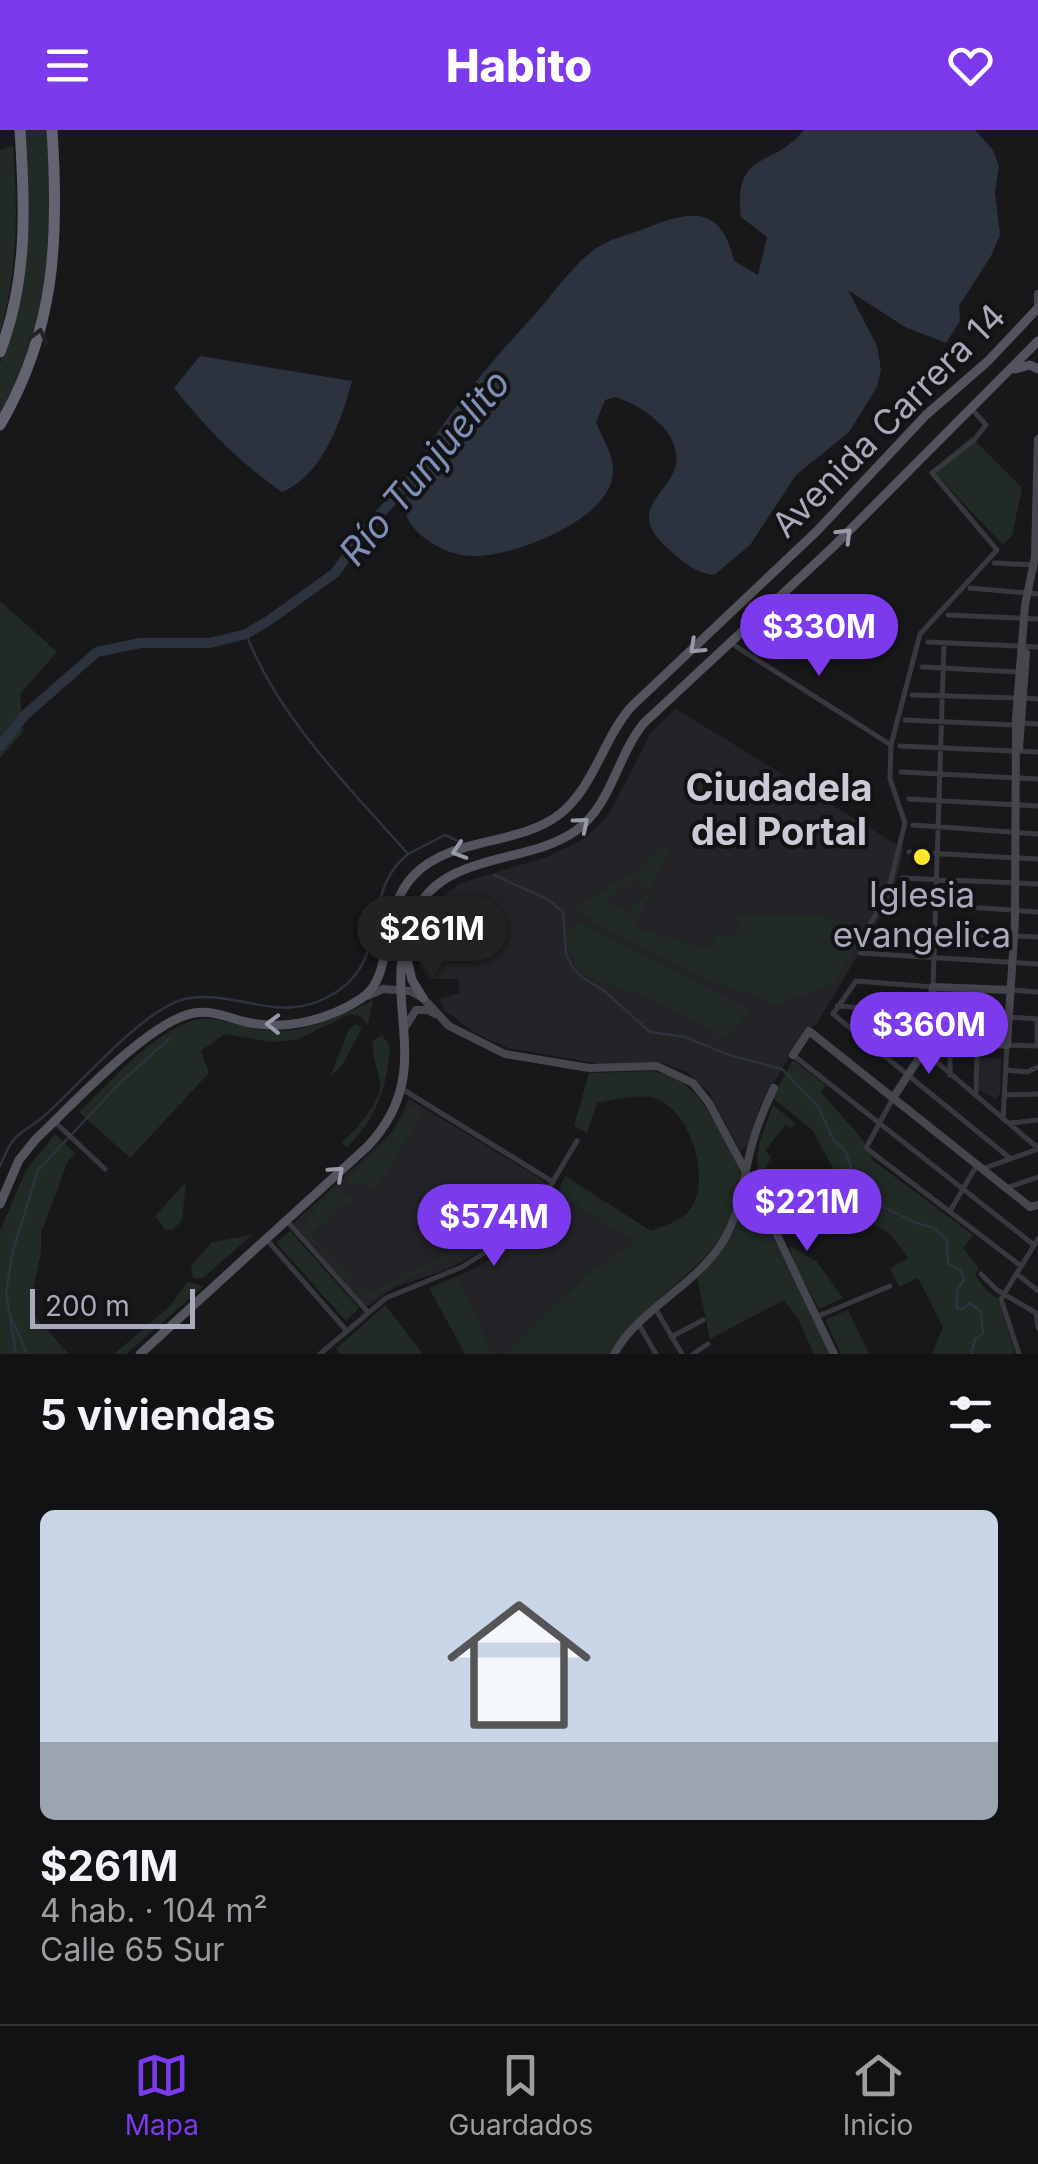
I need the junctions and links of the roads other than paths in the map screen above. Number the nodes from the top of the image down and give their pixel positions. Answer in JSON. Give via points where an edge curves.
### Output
{"nodes":[{"id":1,"x":20,"y":130,"type":"edge"},
{"id":2,"x":52,"y":130,"type":"edge"},
{"id":3,"x":1038,"y":294,"type":"edge"},
{"id":4,"x":1038,"y":307,"type":"edge"},
{"id":5,"x":1038,"y":341,"type":"edge"},
{"id":6,"x":0,"y":352,"type":"edge"},
{"id":7,"x":1038,"y":369,"type":"edge"},
{"id":8,"x":1004,"y":376,"type":"junction"},
{"id":9,"x":970,"y":408,"type":"junction"},
{"id":10,"x":0,"y":425,"type":"edge"},
{"id":11,"x":1038,"y":439,"type":"edge"},
{"id":12,"x":920,"y":458,"type":"junction"},
{"id":13,"x":932,"y":473,"type":"junction"},
{"id":14,"x":1037,"y":510,"type":"edge"},
{"id":15,"x":1037,"y":535,"type":"edge"},
{"id":16,"x":994,"y":563,"type":"dead end"},
{"id":17,"x":1036,"y":567,"type":"edge"},
{"id":18,"x":970,"y":588,"type":"dead end"},
{"id":19,"x":1033,"y":594,"type":"edge"},
{"id":20,"x":948,"y":614,"type":"dead end"},
{"id":21,"x":1025,"y":618,"type":"junction"},
{"id":22,"x":1038,"y":619,"type":"edge"},
{"id":23,"x":729,"y":642,"type":"junction"},
{"id":24,"x":928,"y":642,"type":"dead end"},
{"id":25,"x":944,"y":643,"type":"junction"},
{"id":26,"x":1023,"y":647,"type":"junction"},
{"id":27,"x":1038,"y":647,"type":"edge"},
{"id":28,"x":922,"y":668,"type":"dead end"},
{"id":29,"x":943,"y":668,"type":"junction"},
{"id":30,"x":1023,"y":672,"type":"junction"},
{"id":31,"x":1038,"y":673,"type":"edge"},
{"id":32,"x":912,"y":695,"type":"dead end"},
{"id":33,"x":941,"y":696,"type":"junction"},
{"id":34,"x":1021,"y":698,"type":"junction"},
{"id":35,"x":1038,"y":699,"type":"edge"},
{"id":36,"x":905,"y":720,"type":"dead end"},
{"id":37,"x":940,"y":722,"type":"junction"},
{"id":38,"x":1019,"y":724,"type":"junction"},
{"id":39,"x":1038,"y":724,"type":"edge"},
{"id":40,"x":892,"y":745,"type":"junction"},
{"id":41,"x":900,"y":746,"type":"dead end"},
{"id":42,"x":938,"y":748,"type":"junction"},
{"id":43,"x":1038,"y":752,"type":"edge"},
{"id":44,"x":1016,"y":753,"type":"junction"},
{"id":45,"x":900,"y":772,"type":"dead end"},
{"id":46,"x":937,"y":774,"type":"junction"},
{"id":47,"x":1014,"y":778,"type":"junction"},
{"id":48,"x":1038,"y":779,"type":"edge"},
{"id":49,"x":909,"y":799,"type":"dead end"},
{"id":50,"x":938,"y":801,"type":"junction"},
{"id":51,"x":1014,"y":805,"type":"junction"},
{"id":52,"x":1038,"y":806,"type":"edge"},
{"id":53,"x":913,"y":825,"type":"dead end"},
{"id":54,"x":938,"y":826,"type":"junction"},
{"id":55,"x":1014,"y":832,"type":"junction"},
{"id":56,"x":1038,"y":834,"type":"edge"},
{"id":57,"x":909,"y":852,"type":"dead end"},
{"id":58,"x":938,"y":853,"type":"junction"},
{"id":59,"x":1015,"y":857,"type":"junction"},
{"id":60,"x":1038,"y":859,"type":"edge"},
{"id":61,"x":902,"y":878,"type":"dead end"},
{"id":62,"x":937,"y":880,"type":"junction"},
{"id":63,"x":1015,"y":883,"type":"junction"},
{"id":64,"x":1038,"y":884,"type":"edge"},
{"id":65,"x":894,"y":902,"type":"dead end"},
{"id":66,"x":937,"y":905,"type":"junction"},
{"id":67,"x":1015,"y":910,"type":"junction"},
{"id":68,"x":1038,"y":912,"type":"edge"},
{"id":69,"x":870,"y":924,"type":"dead end"},
{"id":70,"x":876,"y":930,"type":"dead end"},
{"id":71,"x":936,"y":933,"type":"junction"},
{"id":72,"x":1014,"y":936,"type":"junction"},
{"id":73,"x":1038,"y":937,"type":"edge"},
{"id":74,"x":405,"y":944,"type":"junction"},
{"id":75,"x":860,"y":953,"type":"dead end"},
{"id":76,"x":934,"y":958,"type":"junction"},
{"id":77,"x":1012,"y":963,"type":"junction"},
{"id":78,"x":1038,"y":964,"type":"edge"},
{"id":79,"x":933,"y":987,"type":"junction"},
{"id":80,"x":399,"y":988,"type":"junction"},
{"id":81,"x":1012,"y":990,"type":"junction"},
{"id":82,"x":1038,"y":992,"type":"edge"},
{"id":83,"x":365,"y":997,"type":"junction"},
{"id":84,"x":423,"y":998,"type":"junction"},
{"id":85,"x":837,"y":1006,"type":"junction"},
{"id":86,"x":874,"y":1008,"type":"junction"},
{"id":87,"x":932,"y":1012,"type":"junction"},
{"id":88,"x":439,"y":1016,"type":"junction"},
{"id":89,"x":1010,"y":1017,"type":"junction"},
{"id":90,"x":1037,"y":1019,"type":"edge"},
{"id":91,"x":404,"y":1028,"type":"junction"},
{"id":92,"x":906,"y":1038,"type":"junction"},
{"id":93,"x":930,"y":1039,"type":"junction"},
{"id":94,"x":950,"y":1040,"type":"junction"},
{"id":95,"x":977,"y":1042,"type":"junction"},
{"id":96,"x":1007,"y":1045,"type":"junction"},
{"id":97,"x":1037,"y":1046,"type":"edge"},
{"id":98,"x":924,"y":1052,"type":"junction"},
{"id":99,"x":793,"y":1055,"type":"joint"},
{"id":100,"x":1038,"y":1067,"type":"edge"},
{"id":101,"x":1006,"y":1070,"type":"junction"},
{"id":102,"x":908,"y":1075,"type":"junction"},
{"id":103,"x":950,"y":1075,"type":"junction"},
{"id":104,"x":774,"y":1088,"type":"dead end"},
{"id":105,"x":402,"y":1089,"type":"junction"},
{"id":106,"x":1005,"y":1094,"type":"junction"},
{"id":107,"x":1038,"y":1094,"type":"edge"},
{"id":108,"x":976,"y":1096,"type":"junction"},
{"id":109,"x":893,"y":1098,"type":"junction"},
{"id":110,"x":1038,"y":1120,"type":"edge"},
{"id":111,"x":1006,"y":1121,"type":"junction"},
{"id":112,"x":55,"y":1122,"type":"junction"},
{"id":113,"x":880,"y":1122,"type":"junction"},
{"id":114,"x":576,"y":1142,"type":"dead end"},
{"id":115,"x":1038,"y":1149,"type":"edge"},
{"id":116,"x":1010,"y":1159,"type":"junction"},
{"id":117,"x":979,"y":1167,"type":"junction"},
{"id":118,"x":105,"y":1169,"type":"dead end"},
{"id":119,"x":746,"y":1172,"type":"junction"},
{"id":120,"x":1038,"y":1176,"type":"edge"},
{"id":121,"x":554,"y":1183,"type":"junction"},
{"id":122,"x":963,"y":1188,"type":"junction"},
{"id":123,"x":1006,"y":1188,"type":"junction"},
{"id":124,"x":0,"y":1204,"type":"edge"},
{"id":125,"x":1035,"y":1208,"type":"edge"},
{"id":126,"x":950,"y":1211,"type":"junction"},
{"id":127,"x":286,"y":1219,"type":"junction"},
{"id":128,"x":265,"y":1238,"type":"junction"},
{"id":129,"x":1036,"y":1242,"type":"edge"},
{"id":130,"x":1029,"y":1252,"type":"junction"},
{"id":131,"x":1038,"y":1262,"type":"edge"},
{"id":132,"x":1018,"y":1269,"type":"junction"},
{"id":133,"x":981,"y":1274,"type":"dead end"},
{"id":134,"x":890,"y":1286,"type":"dead end"},
{"id":135,"x":1038,"y":1291,"type":"edge"},
{"id":136,"x":1002,"y":1294,"type":"junction"},
{"id":137,"x":655,"y":1308,"type":"junction"},
{"id":138,"x":367,"y":1311,"type":"junction"},
{"id":139,"x":1036,"y":1313,"type":"edge"},
{"id":140,"x":816,"y":1316,"type":"junction"},
{"id":141,"x":703,"y":1320,"type":"dead end"},
{"id":142,"x":638,"y":1323,"type":"junction"},
{"id":143,"x":1038,"y":1328,"type":"edge"},
{"id":144,"x":346,"y":1330,"type":"junction"},
{"id":145,"x":671,"y":1337,"type":"junction"},
{"id":146,"x":620,"y":1344,"type":"junction"},
{"id":147,"x":708,"y":1344,"type":"dead end"},
{"id":148,"x":327,"y":1348,"type":"junction"},
{"id":149,"x":140,"y":1354,"type":"edge"},
{"id":150,"x":320,"y":1354,"type":"edge"},
{"id":151,"x":332,"y":1354,"type":"edge"},
{"id":152,"x":614,"y":1354,"type":"edge"},
{"id":153,"x":626,"y":1354,"type":"edge"},
{"id":154,"x":656,"y":1354,"type":"edge"},
{"id":155,"x":682,"y":1354,"type":"edge"},
{"id":156,"x":693,"y":1354,"type":"edge"},
{"id":157,"x":834,"y":1354,"type":"edge"},
{"id":158,"x":1018,"y":1354,"type":"edge"}],
"edges":[{"from":1,"to":6,"type":"highway","via":[[24,237]]},
{"from":10,"to":2,"type":"highway","one_way":true,"via":[[34,354],[52,281]]},
{"from":3,"to":4,"type":"street"},
{"from":4,"to":83,"type":"main road","name":"Avenida Carrera 14","one_way":true,"via":[[818,531],[632,707],[560,814],[440,857],[414,874],[394,904],[379,979]]},
{"from":5,"to":8,"type":"main road","name":"Avenida Carrera 14"},
{"from":7,"to":8,"type":"main road","via":[[1026,365]]},
{"from":8,"to":9,"type":"main road","name":"Avenida Carrera 14"},
{"from":9,"to":12,"type":"main road","name":"Avenida Carrera 14"},
{"from":9,"to":13,"type":"street","via":[[986,425]]},
{"from":11,"to":14,"type":"street"},
{"from":12,"to":13,"type":"street"},
{"from":23,"to":12,"type":"main road","name":"Avenida Carrera 14","one_way":true},
{"from":13,"to":40,"type":"street","via":[[997,550],[920,634]]},
{"from":14,"to":15,"type":"street"},
{"from":15,"to":17,"type":"street"},
{"from":16,"to":17,"type":"street"},
{"from":17,"to":19,"type":"street"},
{"from":18,"to":19,"type":"street"},
{"from":19,"to":21,"type":"street"},
{"from":20,"to":21,"type":"street"},
{"from":21,"to":22,"type":"street"},
{"from":21,"to":26,"type":"street"},
{"from":23,"to":40,"type":"street"},
{"from":74,"to":23,"type":"main road","name":"Avenida Carrera 14","one_way":true,"via":[[419,905],[441,881],[554,842],[585,824],[638,730]]},
{"from":24,"to":25,"type":"street"},
{"from":25,"to":26,"type":"street"},
{"from":25,"to":29,"type":"street"},
{"from":26,"to":27,"type":"street"},
{"from":26,"to":30,"type":"street"},
{"from":28,"to":29,"type":"street"},
{"from":29,"to":30,"type":"street"},
{"from":29,"to":33,"type":"street"},
{"from":30,"to":31,"type":"street"},
{"from":30,"to":34,"type":"street"},
{"from":32,"to":33,"type":"street"},
{"from":33,"to":34,"type":"street"},
{"from":33,"to":37,"type":"street"},
{"from":34,"to":35,"type":"street"},
{"from":34,"to":38,"type":"street"},
{"from":36,"to":37,"type":"street"},
{"from":37,"to":38,"type":"street"},
{"from":37,"to":42,"type":"street"},
{"from":38,"to":39,"type":"street"},
{"from":38,"to":44,"type":"street"},
{"from":40,"to":69,"type":"street","via":[[890,779],[905,822],[887,896]]},
{"from":41,"to":42,"type":"street"},
{"from":42,"to":44,"type":"street"},
{"from":42,"to":46,"type":"street"},
{"from":43,"to":44,"type":"street"},
{"from":44,"to":47,"type":"street"},
{"from":45,"to":46,"type":"street"},
{"from":46,"to":47,"type":"street"},
{"from":46,"to":50,"type":"street"},
{"from":47,"to":48,"type":"street"},
{"from":47,"to":51,"type":"street"},
{"from":49,"to":50,"type":"street"},
{"from":50,"to":51,"type":"street"},
{"from":50,"to":54,"type":"street"},
{"from":51,"to":52,"type":"street"},
{"from":51,"to":55,"type":"street"},
{"from":53,"to":54,"type":"street"},
{"from":54,"to":55,"type":"street"},
{"from":54,"to":58,"type":"street"},
{"from":55,"to":56,"type":"street"},
{"from":55,"to":59,"type":"street"},
{"from":57,"to":58,"type":"street"},
{"from":58,"to":59,"type":"street"},
{"from":58,"to":62,"type":"street"},
{"from":59,"to":60,"type":"street"},
{"from":59,"to":63,"type":"street"},
{"from":61,"to":62,"type":"street"},
{"from":62,"to":63,"type":"street"},
{"from":62,"to":66,"type":"street"},
{"from":63,"to":64,"type":"street"},
{"from":63,"to":67,"type":"street"},
{"from":65,"to":66,"type":"street"},
{"from":66,"to":67,"type":"street"},
{"from":66,"to":71,"type":"street"},
{"from":67,"to":68,"type":"street"},
{"from":67,"to":72,"type":"street"},
{"from":70,"to":71,"type":"street"},
{"from":71,"to":72,"type":"street"},
{"from":71,"to":76,"type":"street"},
{"from":72,"to":73,"type":"street"},
{"from":72,"to":77,"type":"street"},
{"from":74,"to":80,"type":"main road","name":"Avenida Carrera 14"},
{"from":74,"to":84,"type":"main road","via":[[408,969]]},
{"from":75,"to":76,"type":"street"},
{"from":76,"to":77,"type":"street"},
{"from":76,"to":79,"type":"street"},
{"from":77,"to":78,"type":"street"},
{"from":77,"to":81,"type":"street"},
{"from":79,"to":81,"type":"street"},
{"from":79,"to":85,"type":"street","via":[[852,982]]},
{"from":79,"to":87,"type":"street"},
{"from":80,"to":83,"type":"street"},
{"from":80,"to":84,"type":"street"},
{"from":80,"to":91,"type":"main road","name":"Avenida Carrera 14"},
{"from":81,"to":82,"type":"street"},
{"from":81,"to":89,"type":"street"},
{"from":83,"to":112,"type":"main road","one_way":true,"via":[[321,1018],[281,1026],[202,1012],[173,1019]]},
{"from":84,"to":88,"type":"street"},
{"from":85,"to":86,"type":"street"},
{"from":85,"to":102,"type":"street","via":[[833,1014]]},
{"from":86,"to":87,"type":"street"},
{"from":86,"to":92,"type":"street"},
{"from":87,"to":89,"type":"street"},
{"from":87,"to":93,"type":"street"},
{"from":88,"to":91,"type":"street","via":[[416,1010]]},
{"from":88,"to":119,"type":"street","via":[[504,1054],[676,1073],[704,1094]]},
{"from":89,"to":90,"type":"street"},
{"from":89,"to":96,"type":"street"},
{"from":90,"to":97,"type":"street"},
{"from":91,"to":105,"type":"main road","name":"Avenida Carrera 14"},
{"from":92,"to":93,"type":"street"},
{"from":92,"to":98,"type":"street"},
{"from":93,"to":94,"type":"street"},
{"from":93,"to":98,"type":"street"},
{"from":94,"to":95,"type":"street"},
{"from":94,"to":103,"type":"street"},
{"from":95,"to":96,"type":"street"},
{"from":95,"to":108,"type":"street"},
{"from":96,"to":97,"type":"street"},
{"from":96,"to":101,"type":"street"},
{"from":98,"to":102,"type":"street"},
{"from":98,"to":103,"type":"street"},
{"from":99,"to":109,"type":"street","via":[[809,1031]]},
{"from":99,"to":113,"type":"street"},
{"from":100,"to":101,"type":"street"},
{"from":101,"to":106,"type":"street"},
{"from":102,"to":109,"type":"street"},
{"from":102,"to":116,"type":"street"},
{"from":103,"to":108,"type":"street"},
{"from":104,"to":119,"type":"street"},
{"from":105,"to":121,"type":"street"},
{"from":127,"to":105,"type":"main road","one_way":true,"via":[[378,1134]]},
{"from":106,"to":107,"type":"street"},
{"from":106,"to":111,"type":"street"},
{"from":108,"to":111,"type":"street"},
{"from":109,"to":113,"type":"street"},
{"from":109,"to":117,"type":"street"},
{"from":110,"to":111,"type":"street"},
{"from":111,"to":115,"type":"street"},
{"from":112,"to":118,"type":"street"},
{"from":112,"to":124,"type":"main road","via":[[19,1160]]},
{"from":113,"to":122,"type":"street"},
{"from":113,"to":126,"type":"street","via":[[866,1148]]},
{"from":114,"to":121,"type":"street"},
{"from":115,"to":116,"type":"street"},
{"from":116,"to":117,"type":"street"},
{"from":117,"to":122,"type":"street"},
{"from":117,"to":123,"type":"street"},
{"from":119,"to":137,"type":"street","via":[[721,1244]]},
{"from":119,"to":140,"type":"street"},
{"from":120,"to":123,"type":"street"},
{"from":121,"to":138,"type":"street","via":[[492,1250]]},
{"from":122,"to":126,"type":"street"},
{"from":122,"to":129,"type":"street"},
{"from":123,"to":125,"type":"street"},
{"from":126,"to":132,"type":"street"},
{"from":127,"to":128,"type":"main road"},
{"from":127,"to":138,"type":"street"},
{"from":128,"to":144,"type":"street"},
{"from":128,"to":149,"type":"main road"},
{"from":129,"to":130,"type":"street"},
{"from":130,"to":131,"type":"street"},
{"from":130,"to":132,"type":"street"},
{"from":132,"to":135,"type":"street"},
{"from":132,"to":136,"type":"street"},
{"from":133,"to":136,"type":"street"},
{"from":134,"to":140,"type":"street"},
{"from":136,"to":139,"type":"street"},
{"from":136,"to":158,"type":"street"},
{"from":137,"to":142,"type":"street"},
{"from":137,"to":145,"type":"street"},
{"from":138,"to":144,"type":"street"},
{"from":139,"to":143,"type":"street"},
{"from":140,"to":157,"type":"street"},
{"from":141,"to":145,"type":"street"},
{"from":142,"to":146,"type":"street"},
{"from":142,"to":154,"type":"street"},
{"from":144,"to":148,"type":"street"},
{"from":145,"to":155,"type":"street"},
{"from":146,"to":152,"type":"street"},
{"from":146,"to":153,"type":"street"},
{"from":147,"to":156,"type":"street"},
{"from":148,"to":150,"type":"street"},
{"from":148,"to":151,"type":"street"}]}
